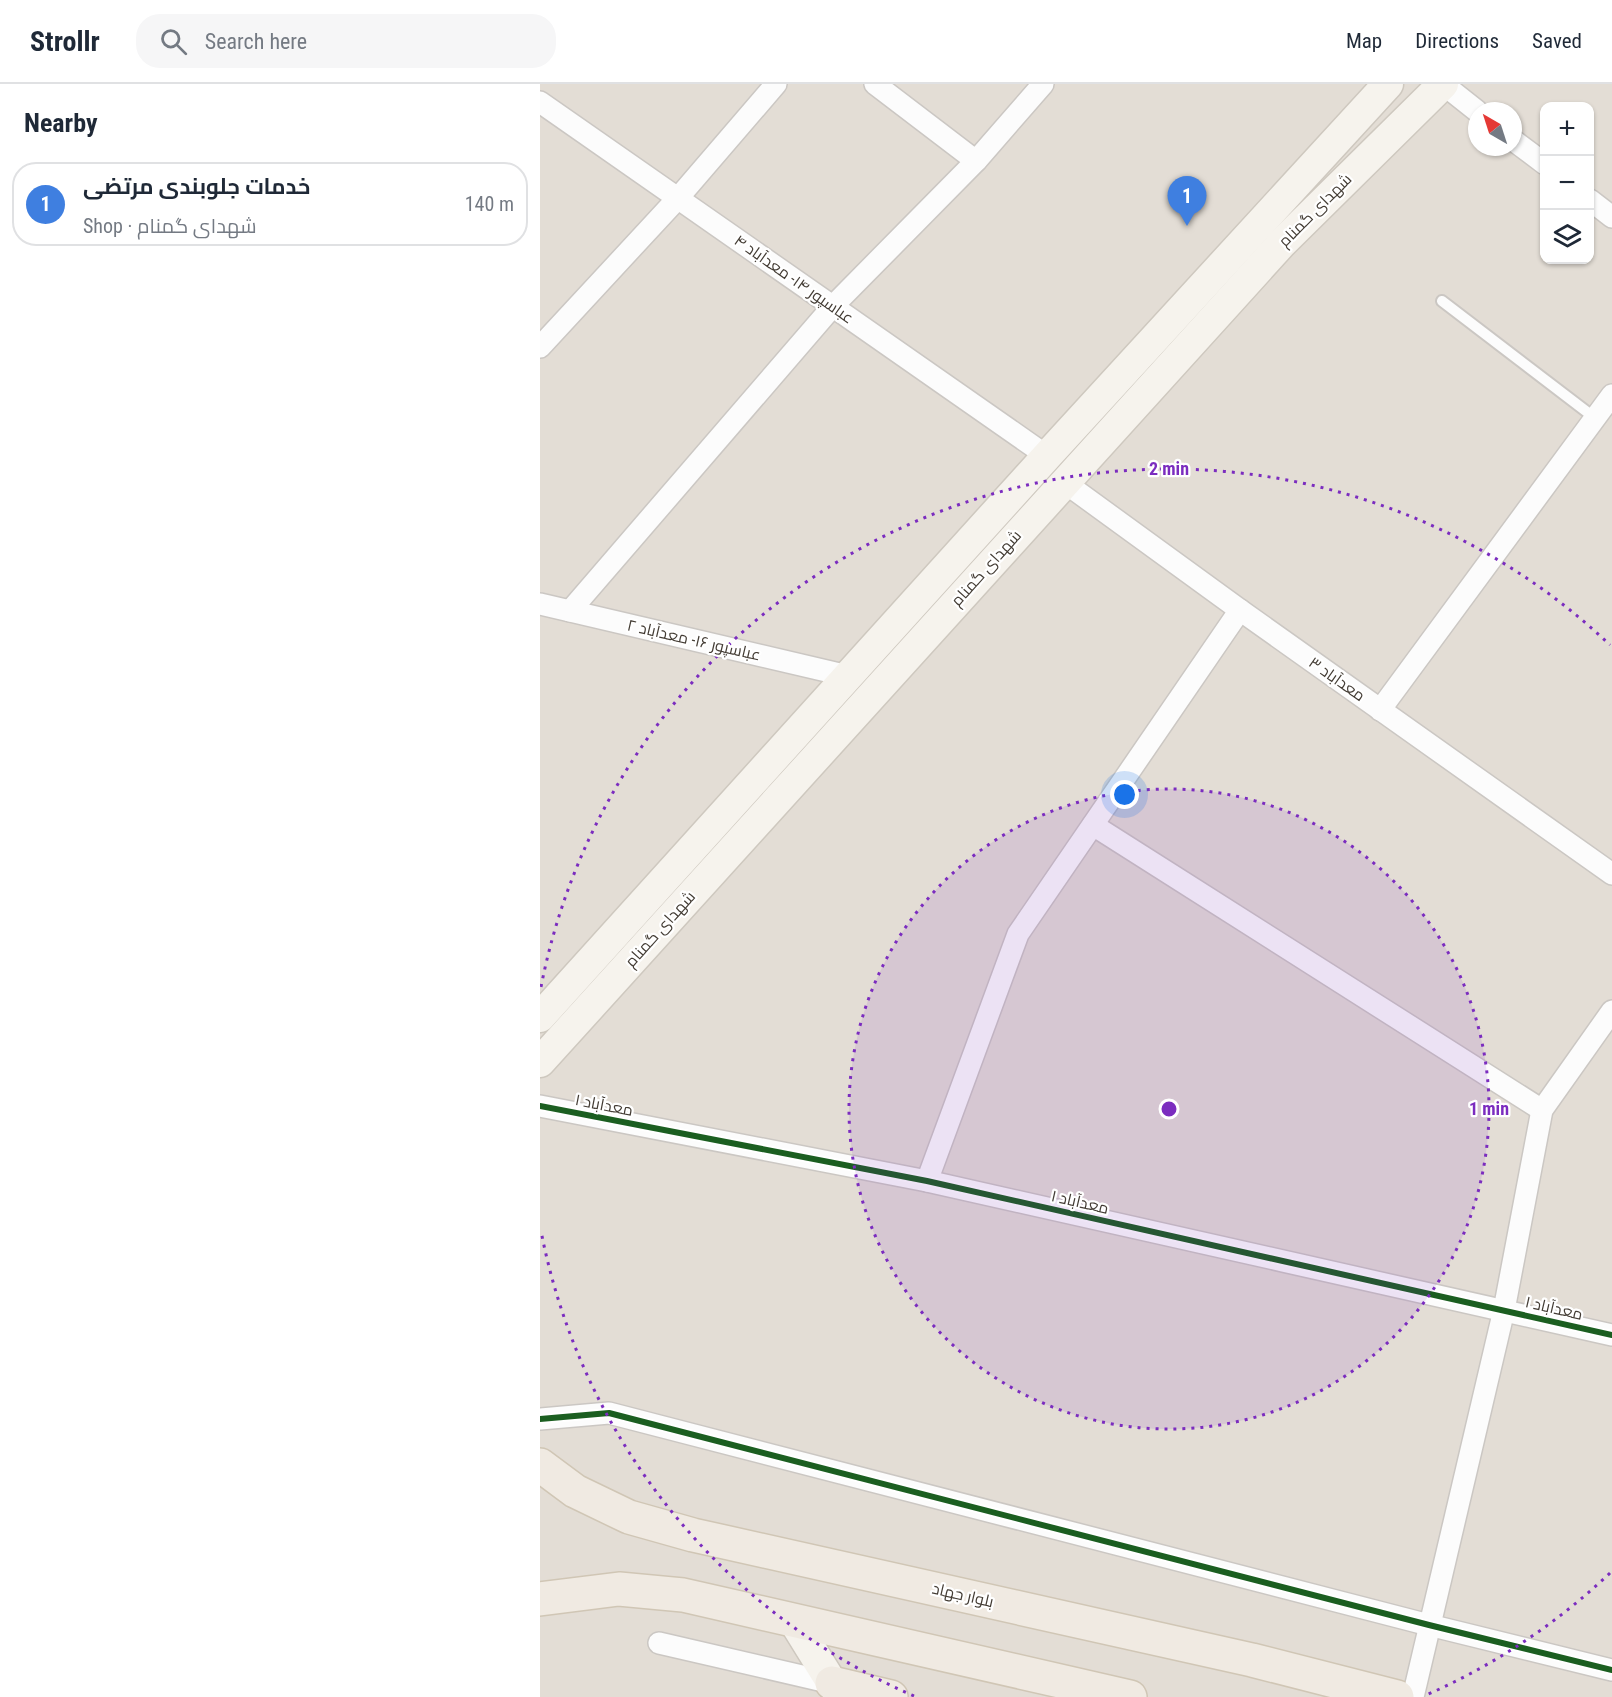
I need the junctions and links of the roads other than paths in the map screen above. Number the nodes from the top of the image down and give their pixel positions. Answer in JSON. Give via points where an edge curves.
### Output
{"nodes":[{"id":1,"x":776,"y":84,"type":"edge"},
{"id":2,"x":875,"y":84,"type":"edge"},
{"id":3,"x":1043,"y":84,"type":"edge"},
{"id":4,"x":1388,"y":84,"type":"edge"},
{"id":5,"x":1443,"y":84,"type":"edge"},
{"id":6,"x":540,"y":102,"type":"edge"},
{"id":7,"x":1468,"y":104,"type":"edge"},
{"id":8,"x":1522,"y":147,"type":"edge"},
{"id":9,"x":1540,"y":160,"type":"edge"},
{"id":10,"x":976,"y":161,"type":"junction"},
{"id":11,"x":678,"y":198,"type":"junction"},
{"id":12,"x":1594,"y":203,"type":"edge"},
{"id":13,"x":1612,"y":218,"type":"edge"},
{"id":14,"x":1442,"y":302,"type":"dead end"},
{"id":15,"x":833,"y":306,"type":"junction"},
{"id":16,"x":540,"y":347,"type":"edge"},
{"id":17,"x":1612,"y":395,"type":"edge"},
{"id":18,"x":1595,"y":418,"type":"junction"},
{"id":19,"x":1047,"y":456,"type":"junction"},
{"id":20,"x":1064,"y":482,"type":"junction"},
{"id":21,"x":540,"y":604,"type":"edge"},
{"id":22,"x":1240,"y":610,"type":"junction"},
{"id":23,"x":570,"y":611,"type":"junction"},
{"id":24,"x":848,"y":676,"type":"junction"},
{"id":25,"x":1380,"y":710,"type":"junction"},
{"id":26,"x":1093,"y":825,"type":"junction"},
{"id":27,"x":1612,"y":874,"type":"edge"},
{"id":28,"x":1612,"y":1011,"type":"edge"},
{"id":29,"x":540,"y":1017,"type":"edge"},
{"id":30,"x":540,"y":1062,"type":"edge"},
{"id":31,"x":540,"y":1106,"type":"edge"},
{"id":32,"x":1542,"y":1110,"type":"junction"},
{"id":33,"x":927,"y":1181,"type":"junction"},
{"id":34,"x":1504,"y":1310,"type":"junction"},
{"id":35,"x":1612,"y":1335,"type":"edge"},
{"id":36,"x":540,"y":1419,"type":"edge"},
{"id":37,"x":540,"y":1466,"type":"edge"},
{"id":38,"x":540,"y":1599,"type":"edge"},
{"id":39,"x":793,"y":1620,"type":"junction"},
{"id":40,"x":1430,"y":1625,"type":"junction"},
{"id":41,"x":659,"y":1643,"type":"dead end"},
{"id":42,"x":1612,"y":1670,"type":"edge"},
{"id":43,"x":832,"y":1683,"type":"junction"},
{"id":44,"x":891,"y":1697,"type":"edge"},
{"id":45,"x":1130,"y":1697,"type":"edge"},
{"id":46,"x":1397,"y":1697,"type":"edge"},
{"id":47,"x":1413,"y":1697,"type":"edge"}],
"edges":[{"from":1,"to":11,"type":"street"},
{"from":2,"to":10,"type":"street"},
{"from":3,"to":10,"type":"street"},
{"from":4,"to":19,"type":"main road","name":"شهدای گمنام"},
{"from":5,"to":7,"type":"street"},
{"from":5,"to":20,"type":"main road","name":"شهدای گمنام","via":[[1282,243]]},
{"from":6,"to":11,"type":"street","name":"عباسپور ۱۴- معدآباد ۴"},
{"from":8,"to":9,"type":"street"},
{"from":10,"to":15,"type":"street"},
{"from":11,"to":15,"type":"street","name":"عباسپور ۱۴- معدآباد ۴"},
{"from":11,"to":16,"type":"street"},
{"from":12,"to":13,"type":"street"},
{"from":14,"to":18,"type":"lane"},
{"from":15,"to":19,"type":"street","name":"عباسپور ۱۴- معدآباد ۴"},
{"from":15,"to":23,"type":"street"},
{"from":17,"to":18,"type":"street"},
{"from":18,"to":25,"type":"street"},
{"from":19,"to":24,"type":"main road","name":"شهدای گمنام"},
{"from":20,"to":22,"type":"street","name":"معدآباد ۳"},
{"from":20,"to":30,"type":"main road","name":"شهدای گمنام"},
{"from":21,"to":23,"type":"street","name":"عباسپور ۱۶- معدآباد ۲"},
{"from":22,"to":25,"type":"street","name":"معدآباد ۳"},
{"from":22,"to":26,"type":"street"},
{"from":23,"to":24,"type":"street","name":"عباسپور ۱۶- معدآباد ۲"},
{"from":24,"to":29,"type":"main road","name":"شهدای گمنام"},
{"from":25,"to":27,"type":"street","name":"معدآباد ۳"},
{"from":26,"to":32,"type":"street"},
{"from":26,"to":33,"type":"street","via":[[1018,934]]},
{"from":28,"to":32,"type":"street"},
{"from":31,"to":33,"type":"street","name":"معدآباد ۱"},
{"from":32,"to":34,"type":"street"},
{"from":33,"to":34,"type":"street","name":"معدآباد ۱"},
{"from":34,"to":35,"type":"street","name":"معدآباد ۱"},
{"from":34,"to":40,"type":"street"},
{"from":36,"to":40,"type":"street","via":[[609,1413]]},
{"from":37,"to":46,"type":"main road","name":"بلوار جهاد","via":[[574,1491],[629,1517],[682,1532],[1252,1660]]},
{"from":38,"to":39,"type":"main road","via":[[619,1589],[683,1595]]},
{"from":39,"to":43,"type":"main road"},
{"from":39,"to":45,"type":"main road"},
{"from":40,"to":42,"type":"street"},
{"from":40,"to":47,"type":"street"},
{"from":41,"to":43,"type":"street"},
{"from":43,"to":44,"type":"main road"}]}
